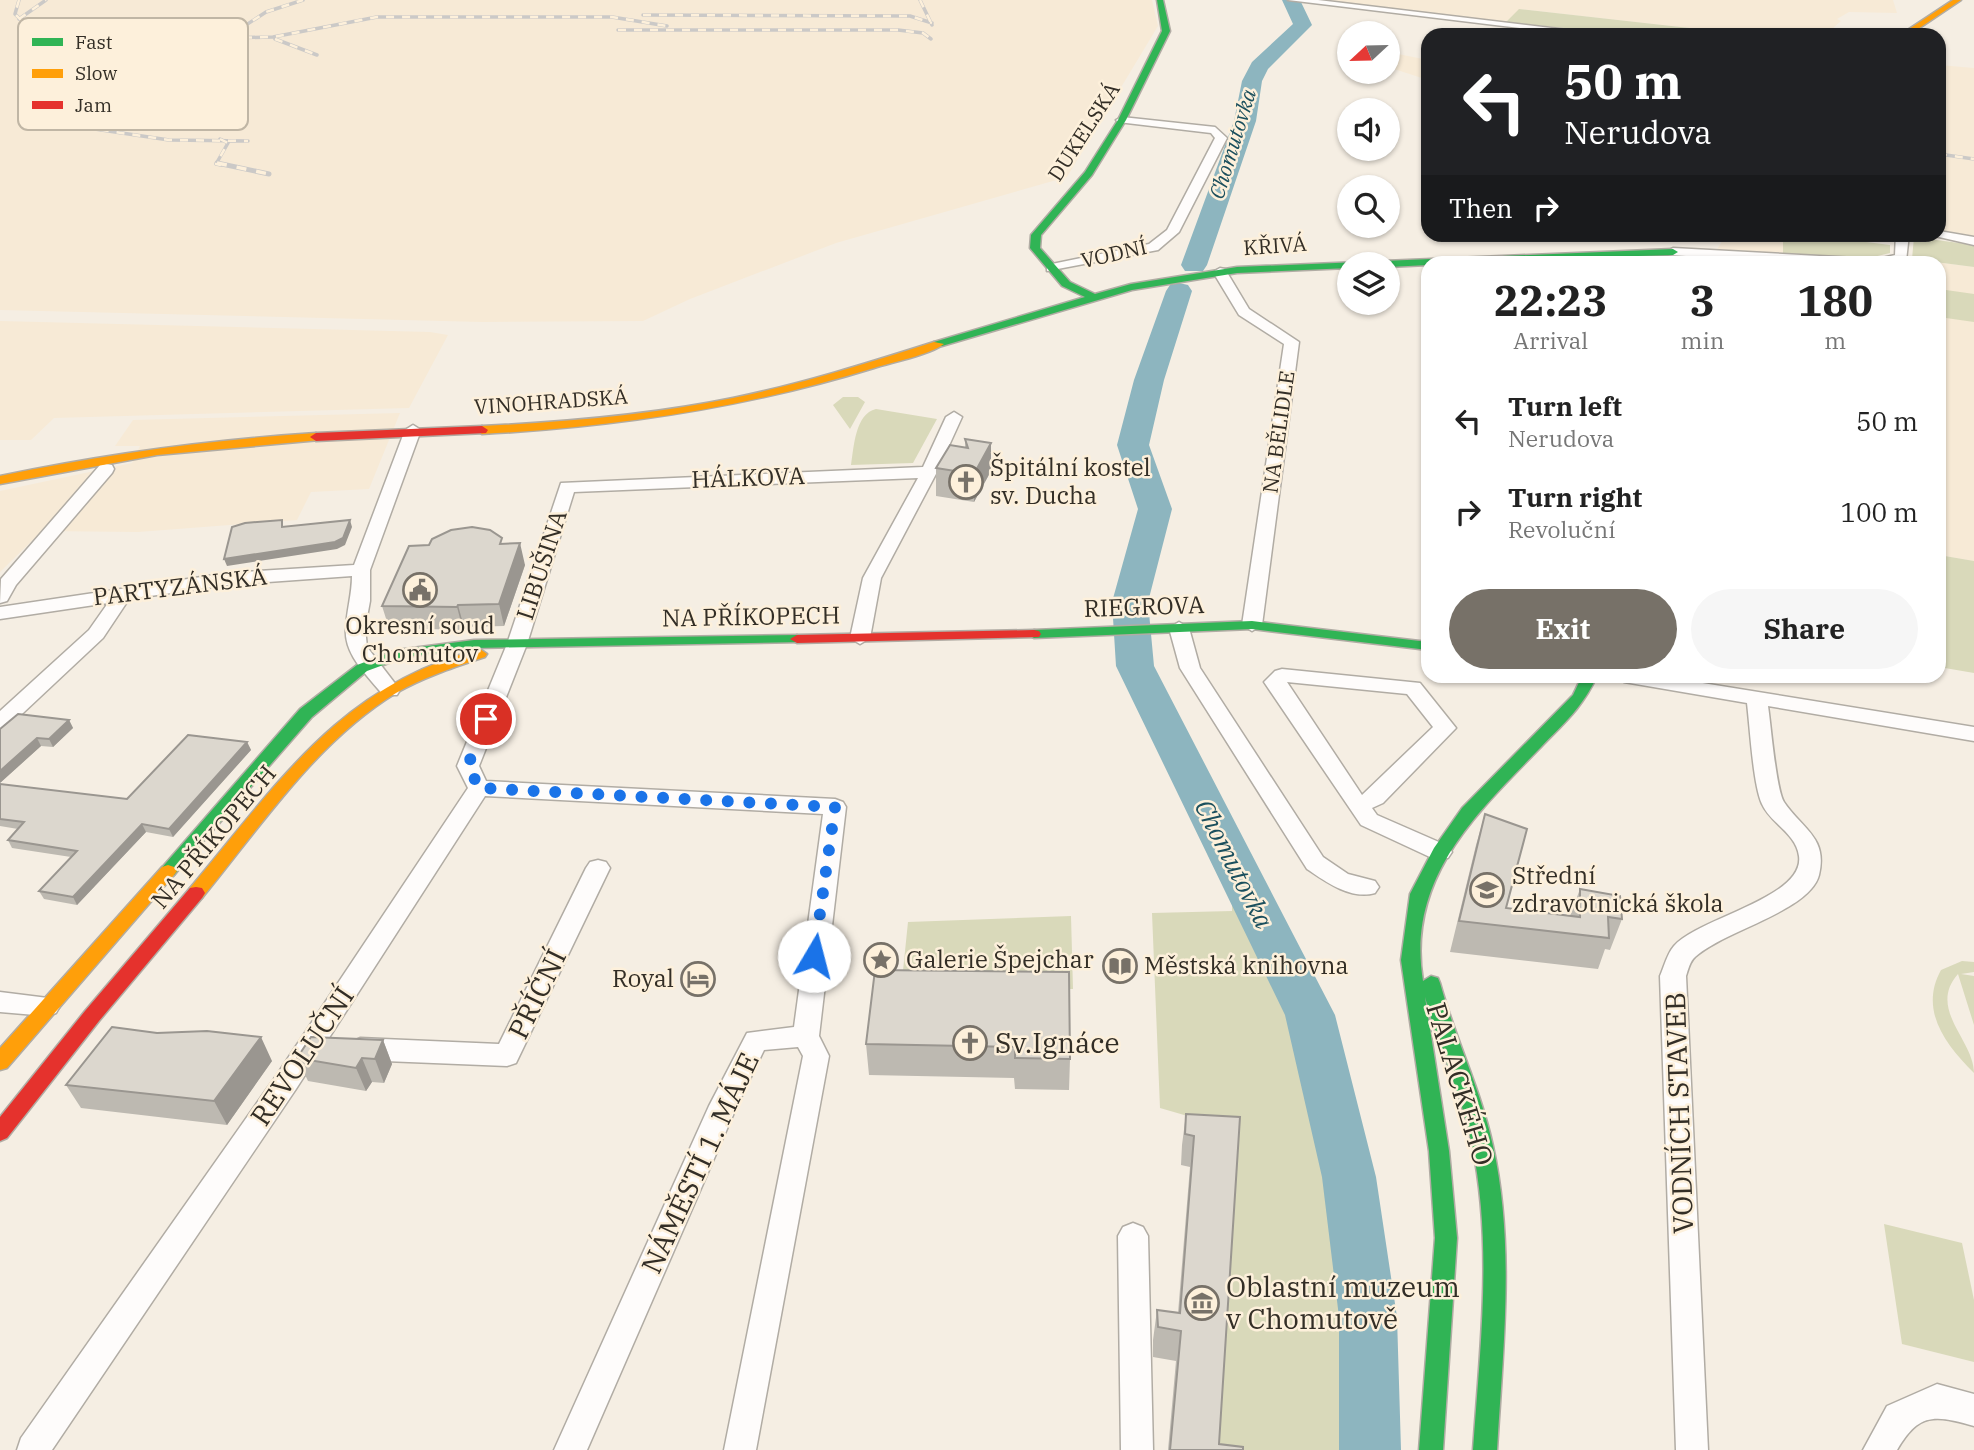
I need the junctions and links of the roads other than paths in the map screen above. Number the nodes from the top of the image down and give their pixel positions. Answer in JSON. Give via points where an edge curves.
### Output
{"nodes":[{"id":1,"x":1160,"y":0,"type":"edge"},
{"id":2,"x":1293,"y":0,"type":"edge"},
{"id":3,"x":1958,"y":0,"type":"edge"},
{"id":4,"x":1549,"y":28,"type":"edge"},
{"id":5,"x":1916,"y":28,"type":"edge"},
{"id":6,"x":1122,"y":120,"type":"junction"},
{"id":7,"x":1946,"y":236,"type":"edge"},
{"id":8,"x":1974,"y":241,"type":"edge"},
{"id":9,"x":1421,"y":262,"type":"edge"},
{"id":10,"x":1052,"y":268,"type":"junction"},
{"id":11,"x":1220,"y":272,"type":"junction"},
{"id":12,"x":1092,"y":297,"type":"junction"},
{"id":13,"x":954,"y":417,"type":"dead end"},
{"id":14,"x":413,"y":430,"type":"junction"},
{"id":15,"x":106,"y":469,"type":"dead end"},
{"id":16,"x":929,"y":472,"type":"junction"},
{"id":17,"x":0,"y":480,"type":"edge"},
{"id":18,"x":567,"y":486,"type":"joint"},
{"id":19,"x":361,"y":570,"type":"junction"},
{"id":20,"x":123,"y":594,"type":"junction"},
{"id":21,"x":0,"y":597,"type":"edge"},
{"id":22,"x":0,"y":613,"type":"edge"},
{"id":23,"x":1252,"y":625,"type":"junction"},
{"id":24,"x":1179,"y":628,"type":"junction"},
{"id":25,"x":860,"y":638,"type":"junction"},
{"id":26,"x":517,"y":643,"type":"junction"},
{"id":27,"x":1421,"y":645,"type":"edge"},
{"id":28,"x":367,"y":663,"type":"junction"},
{"id":29,"x":1586,"y":683,"type":"edge"},
{"id":30,"x":1670,"y":683,"type":"edge"},
{"id":31,"x":390,"y":690,"type":"junction"},
{"id":32,"x":1756,"y":696,"type":"junction"},
{"id":33,"x":0,"y":723,"type":"edge"},
{"id":34,"x":1974,"y":734,"type":"edge"},
{"id":35,"x":479,"y":788,"type":"junction"},
{"id":36,"x":1358,"y":805,"type":"junction"},
{"id":37,"x":1440,"y":852,"type":"junction"},
{"id":38,"x":598,"y":868,"type":"dead end"},
{"id":39,"x":1367,"y":887,"type":"dead end"},
{"id":40,"x":1415,"y":929,"type":"junction"},
{"id":41,"x":0,"y":1002,"type":"edge"},
{"id":42,"x":47,"y":1006,"type":"junction"},
{"id":43,"x":806,"y":1036,"type":"junction"},
{"id":44,"x":309,"y":1047,"type":"junction"},
{"id":45,"x":0,"y":1062,"type":"edge"},
{"id":46,"x":0,"y":1132,"type":"edge"},
{"id":47,"x":1133,"y":1236,"type":"dead end"},
{"id":48,"x":1974,"y":1410,"type":"edge"},
{"id":49,"x":33,"y":1450,"type":"edge"},
{"id":50,"x":570,"y":1450,"type":"edge"},
{"id":51,"x":740,"y":1450,"type":"edge"},
{"id":52,"x":1137,"y":1450,"type":"edge"},
{"id":53,"x":1431,"y":1450,"type":"edge"},
{"id":54,"x":1485,"y":1450,"type":"edge"},
{"id":55,"x":1692,"y":1450,"type":"edge"},
{"id":56,"x":1879,"y":1450,"type":"edge"}],
"edges":[{"from":1,"to":6,"type":"street","name":"DUKELSKÁ","via":[[1166,31]]},
{"from":2,"to":4,"type":"street","via":[[1477,15]]},
{"from":3,"to":5,"type":"street"},
{"from":6,"to":10,"type":"street","name":"DUKELSKÁ","via":[[1089,173],[1036,235],[1035,248]]},
{"from":6,"to":10,"type":"street","name":"VODNÍ","via":[[1192,125],[1215,130],[1221,138],[1172,232],[1153,247]]},
{"from":7,"to":8,"type":"street"},
{"from":9,"to":11,"type":"street","name":"KŘIVÁ"},
{"from":10,"to":12,"type":"street","name":"DUKELSKÁ","via":[[1066,284]]},
{"from":11,"to":12,"type":"street","name":"KŘIVÁ"},
{"from":11,"to":23,"type":"street","name":"NA BĚLIDLE","via":[[1244,312],[1292,342]]},
{"from":12,"to":14,"type":"street","name":"VINOHRADSKÁ","via":[[817,383],[708,407],[536,427]]},
{"from":13,"to":16,"type":"street"},
{"from":14,"to":17,"type":"street","name":"VINOHRADSKÁ","via":[[166,449]]},
{"from":14,"to":19,"type":"street"},
{"from":15,"to":21,"type":"street"},
{"from":16,"to":18,"type":"street","name":"HÁLKOVA"},
{"from":16,"to":25,"type":"street","via":[[872,578]]},
{"from":18,"to":26,"type":"street","name":"LIBUŠINA"},
{"from":19,"to":20,"type":"street","name":"PARTYZÁNSKÁ","via":[[228,579]]},
{"from":19,"to":28,"type":"street","via":[[355,628],[357,646]]},
{"from":20,"to":22,"type":"street","name":"PARTYZÁNSKÁ"},
{"from":20,"to":33,"type":"street","via":[[96,634]]},
{"from":23,"to":24,"type":"street","name":"RIEGROVA"},
{"from":23,"to":27,"type":"street","name":"RIEGROVA"},
{"from":24,"to":25,"type":"street","name":"RIEGROVA"},
{"from":24,"to":39,"type":"street","via":[[1189,668],[1310,855],[1341,881]]},
{"from":25,"to":26,"type":"street","name":"NA PŘÍKOPECH"},
{"from":26,"to":28,"type":"street","name":"NA PŘÍKOPECH","via":[[426,646]]},
{"from":26,"to":31,"type":"street","name":"NA PŘÍKOPECH","via":[[438,668]]},
{"from":26,"to":35,"type":"street","via":[[468,765]]},
{"from":28,"to":31,"type":"street"},
{"from":28,"to":42,"type":"street","name":"NA PŘÍKOPECH","via":[[330,688],[306,713]]},
{"from":29,"to":37,"type":"street","name":"PALACKÉHO","via":[[1580,697],[1468,812]]},
{"from":30,"to":32,"type":"street"},
{"from":31,"to":46,"type":"street","name":"NA PŘÍKOPECH","via":[[329,737],[92,1016]]},
{"from":32,"to":34,"type":"street"},
{"from":32,"to":55,"type":"street","name":"VODNÍCH STAVEB","via":[[1772,803],[1799,831],[1811,856],[1807,879],[1788,896],[1682,952],[1673,976]]},
{"from":35,"to":43,"type":"street","via":[[835,807]]},
{"from":35,"to":44,"type":"street","name":"REVOLUČNÍ"},
{"from":36,"to":36,"type":"street","via":[[1274,682],[1282,675],[1413,688],[1445,728],[1375,798]]},
{"from":36,"to":37,"type":"street","via":[[1369,820]]},
{"from":37,"to":40,"type":"street","name":"PALACKÉHO","via":[[1419,894]]},
{"from":38,"to":44,"type":"street","name":"PŘÍČNÍ","via":[[507,1055]]},
{"from":40,"to":53,"type":"street","name":"PALACKÉHO","via":[[1410,960],[1439,1152],[1446,1238]]},
{"from":40,"to":54,"type":"street","name":"PALACKÉHO","via":[[1426,958],[1437,1017],[1463,1079],[1487,1165],[1495,1248]]},
{"from":41,"to":42,"type":"street"},
{"from":42,"to":45,"type":"street","name":"NA PŘÍKOPECH"},
{"from":43,"to":50,"type":"street","name":"NÁMĚSTÍ 1. MÁJE","via":[[756,1040]]},
{"from":43,"to":51,"type":"street","via":[[816,1056]]},
{"from":44,"to":49,"type":"street","name":"REVOLUČNÍ"},
{"from":47,"to":52,"type":"street"},
{"from":48,"to":56,"type":"street","via":[[1937,1400],[1898,1417]]}]}
